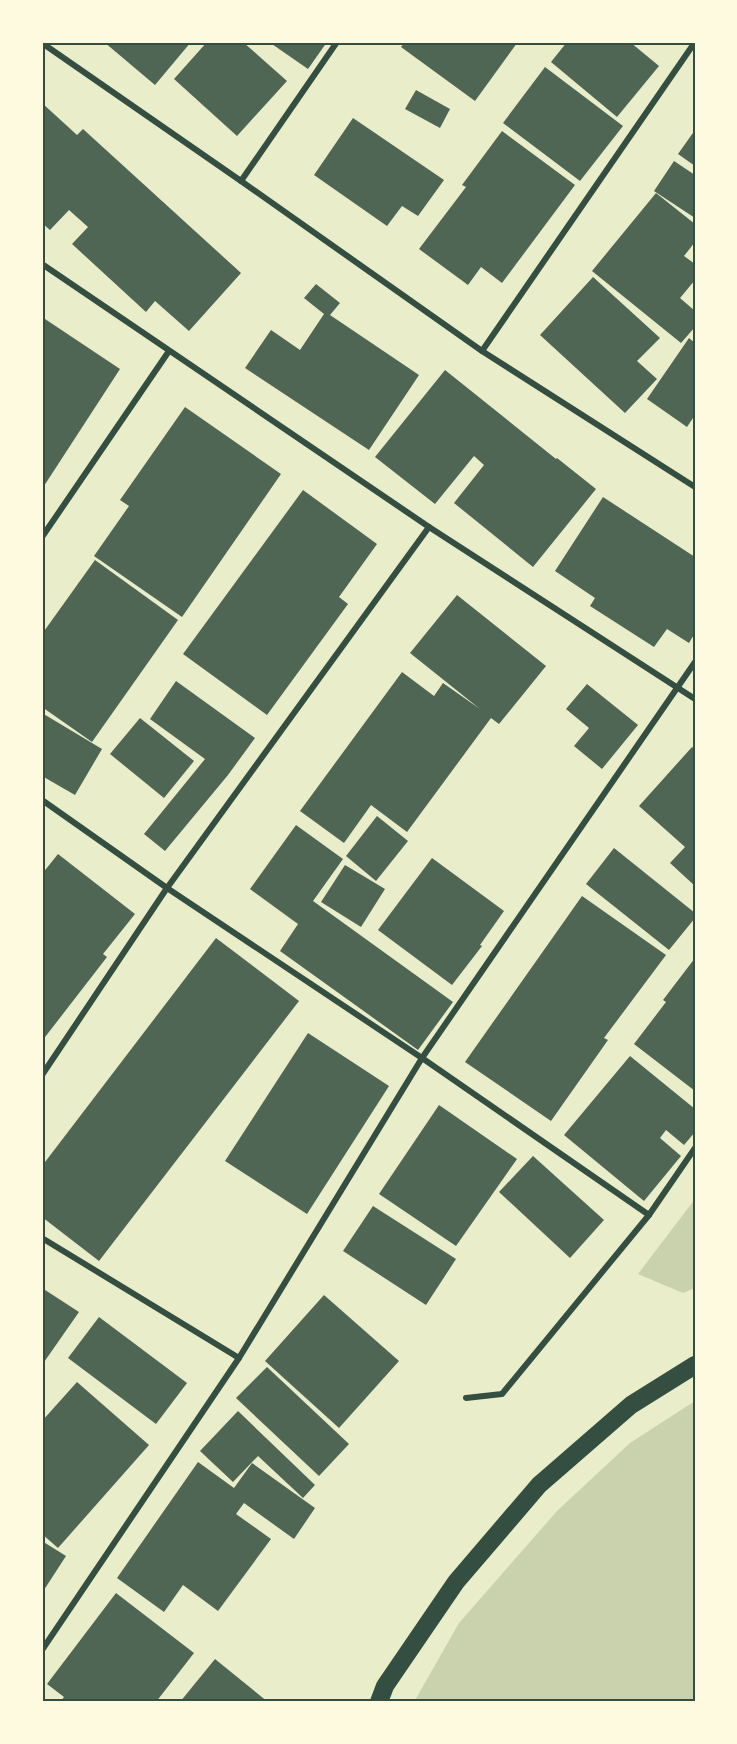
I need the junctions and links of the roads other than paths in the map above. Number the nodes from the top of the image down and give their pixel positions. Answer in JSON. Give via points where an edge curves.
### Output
{"nodes":[{"id":1,"x":337,"y":42,"type":"edge"},
{"id":2,"x":695,"y":42,"type":"edge"},
{"id":3,"x":42,"y":43,"type":"edge"},
{"id":4,"x":241,"y":180,"type":"junction"},
{"id":5,"x":42,"y":264,"type":"edge"},
{"id":6,"x":169,"y":351,"type":"junction"},
{"id":7,"x":482,"y":351,"type":"junction"},
{"id":8,"x":695,"y":487,"type":"edge"},
{"id":9,"x":429,"y":527,"type":"junction"},
{"id":10,"x":42,"y":537,"type":"edge"},
{"id":11,"x":695,"y":662,"type":"edge"},
{"id":12,"x":678,"y":688,"type":"junction"},
{"id":13,"x":695,"y":699,"type":"edge"},
{"id":14,"x":42,"y":800,"type":"edge"},
{"id":15,"x":167,"y":888,"type":"junction"},
{"id":16,"x":422,"y":1058,"type":"junction"},
{"id":17,"x":42,"y":1075,"type":"edge"},
{"id":18,"x":695,"y":1149,"type":"edge"},
{"id":19,"x":649,"y":1215,"type":"junction"},
{"id":20,"x":42,"y":1238,"type":"edge"},
{"id":21,"x":239,"y":1358,"type":"junction"},
{"id":22,"x":695,"y":1365,"type":"edge"},
{"id":23,"x":466,"y":1398,"type":"dead end"},
{"id":24,"x":42,"y":1650,"type":"edge"},
{"id":25,"x":379,"y":1702,"type":"edge"}],
"edges":[{"from":1,"to":4,"type":"street"},
{"from":2,"to":7,"type":"street"},
{"from":3,"to":4,"type":"street"},
{"from":4,"to":7,"type":"street"},
{"from":5,"to":6,"type":"street"},
{"from":6,"to":9,"type":"street"},
{"from":6,"to":10,"type":"street"},
{"from":7,"to":8,"type":"street"},
{"from":9,"to":12,"type":"street"},
{"from":9,"to":15,"type":"street"},
{"from":11,"to":12,"type":"street"},
{"from":12,"to":13,"type":"street"},
{"from":12,"to":16,"type":"street"},
{"from":14,"to":15,"type":"street"},
{"from":15,"to":16,"type":"street"},
{"from":15,"to":17,"type":"street"},
{"from":16,"to":19,"type":"street"},
{"from":16,"to":21,"type":"street"},
{"from":18,"to":19,"type":"street"},
{"from":19,"to":23,"type":"street","via":[[502,1394]]},
{"from":20,"to":21,"type":"street"},
{"from":21,"to":24,"type":"street"},
{"from":22,"to":25,"type":"highway","via":[[631,1405],[539,1485],[456,1582],[385,1686]]}]}
